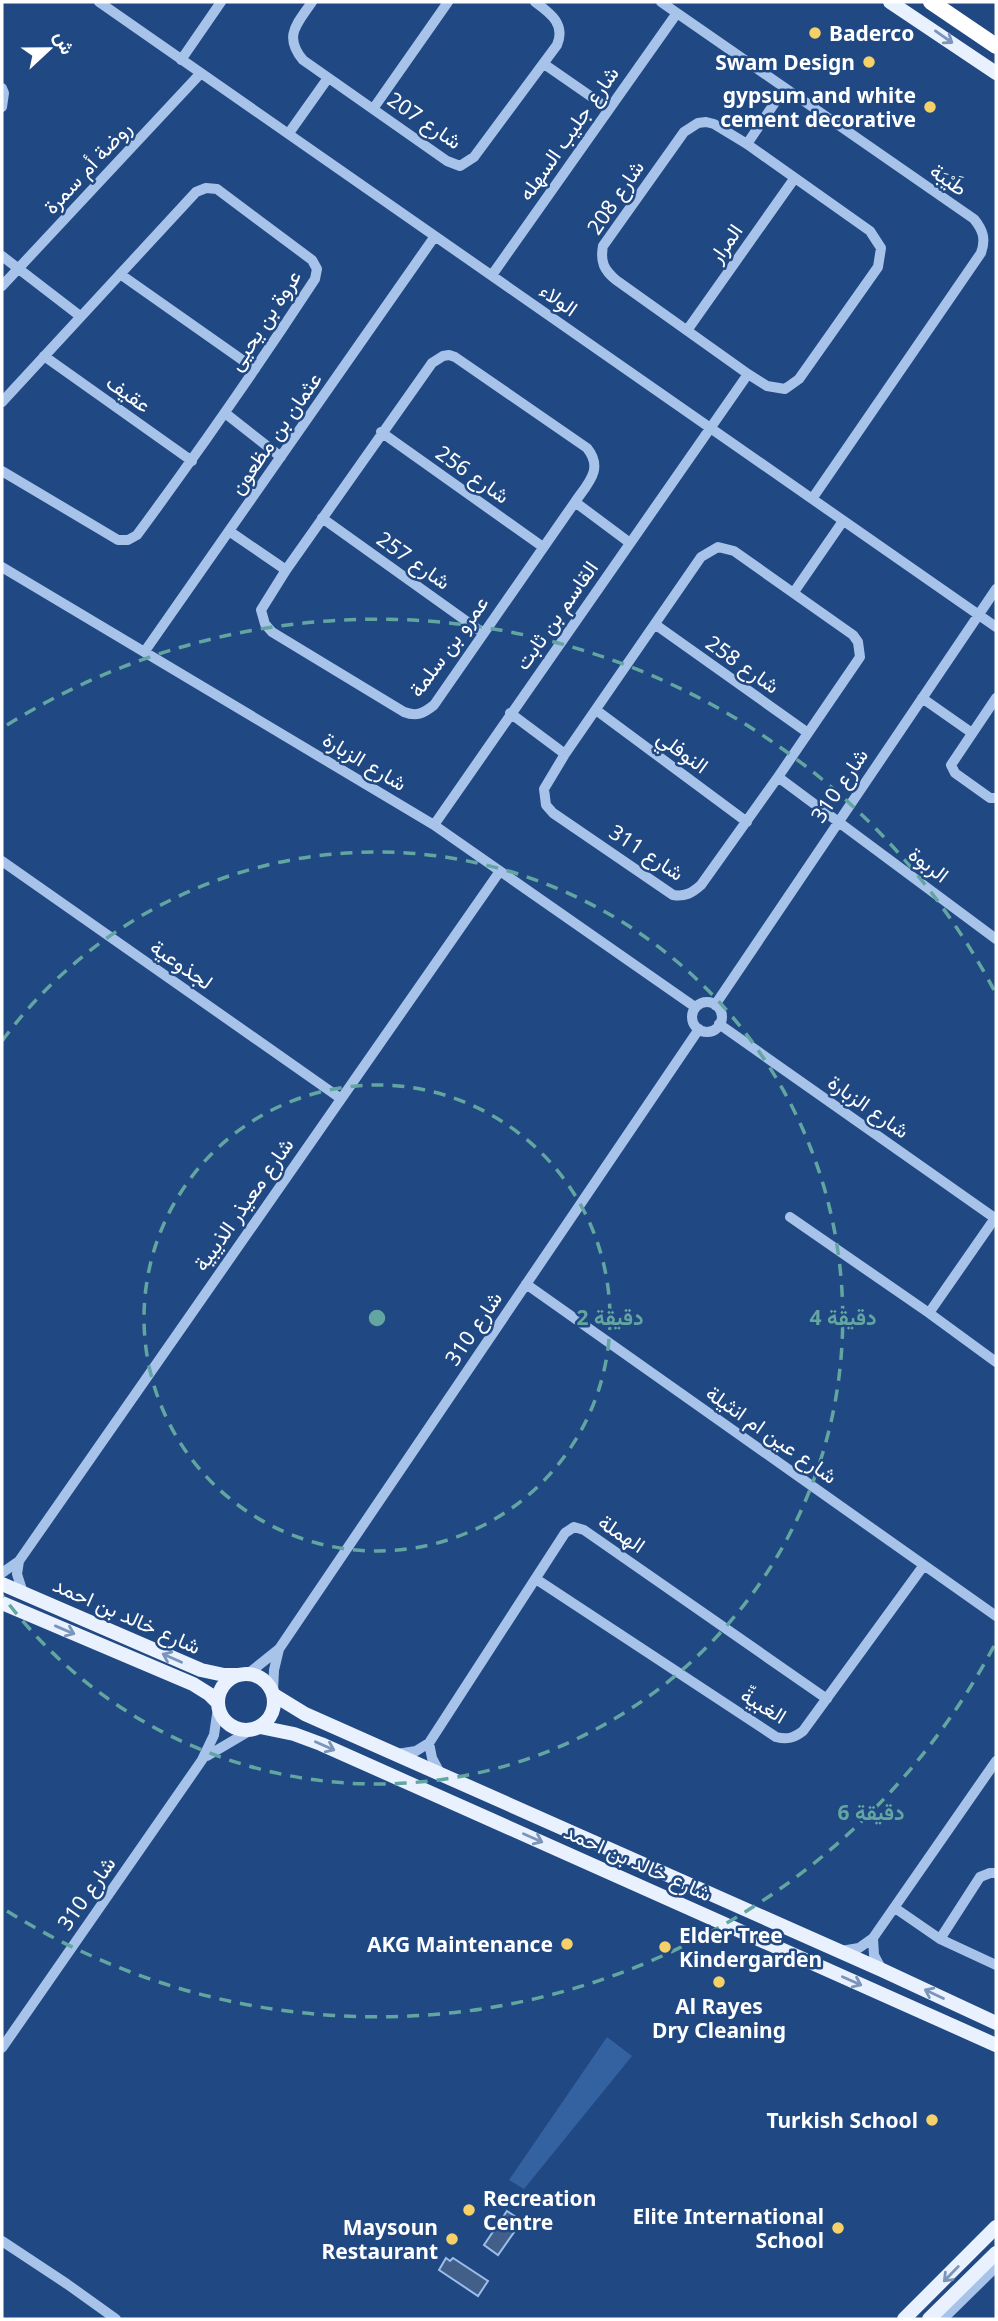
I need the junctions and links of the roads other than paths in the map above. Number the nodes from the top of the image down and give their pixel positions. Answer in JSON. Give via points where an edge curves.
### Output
{"nodes":[{"id":1,"x":99,"y":2,"type":"edge"},
{"id":2,"x":221,"y":2,"type":"edge"},
{"id":3,"x":312,"y":2,"type":"edge"},
{"id":4,"x":448,"y":2,"type":"edge"},
{"id":5,"x":535,"y":2,"type":"edge"},
{"id":6,"x":661,"y":2,"type":"edge"},
{"id":7,"x":890,"y":2,"type":"edge"},
{"id":8,"x":931,"y":2,"type":"edge"},
{"id":9,"x":677,"y":13,"type":"junction"},
{"id":10,"x":996,"y":46,"type":"edge"},
{"id":11,"x":181,"y":60,"type":"junction"},
{"id":12,"x":544,"y":64,"type":"junction"},
{"id":13,"x":200,"y":74,"type":"junction"},
{"id":14,"x":996,"y":74,"type":"edge"},
{"id":15,"x":328,"y":78,"type":"junction"},
{"id":16,"x":2,"y":88,"type":"edge"},
{"id":17,"x":785,"y":89,"type":"junction"},
{"id":18,"x":2,"y":107,"type":"edge"},
{"id":19,"x":373,"y":109,"type":"junction"},
{"id":20,"x":609,"y":109,"type":"junction"},
{"id":21,"x":289,"y":132,"type":"junction"},
{"id":22,"x":747,"y":144,"type":"junction"},
{"id":23,"x":794,"y":179,"type":"junction"},
{"id":24,"x":435,"y":236,"type":"junction"},
{"id":25,"x":2,"y":256,"type":"edge"},
{"id":26,"x":17,"y":270,"type":"junction"},
{"id":27,"x":120,"y":274,"type":"junction"},
{"id":28,"x":492,"y":275,"type":"junction"},
{"id":29,"x":2,"y":286,"type":"edge"},
{"id":30,"x":80,"y":316,"type":"junction"},
{"id":31,"x":688,"y":330,"type":"junction"},
{"id":32,"x":44,"y":356,"type":"junction"},
{"id":33,"x":255,"y":369,"type":"junction"},
{"id":34,"x":748,"y":374,"type":"junction"},
{"id":35,"x":2,"y":402,"type":"edge"},
{"id":36,"x":225,"y":413,"type":"junction"},
{"id":37,"x":711,"y":430,"type":"junction"},
{"id":38,"x":381,"y":432,"type":"junction"},
{"id":39,"x":281,"y":457,"type":"junction"},
{"id":40,"x":192,"y":461,"type":"junction"},
{"id":41,"x":2,"y":471,"type":"edge"},
{"id":42,"x":812,"y":499,"type":"junction"},
{"id":43,"x":575,"y":502,"type":"junction"},
{"id":44,"x":322,"y":518,"type":"junction"},
{"id":45,"x":843,"y":521,"type":"junction"},
{"id":46,"x":229,"y":531,"type":"junction"},
{"id":47,"x":630,"y":543,"type":"junction"},
{"id":48,"x":543,"y":547,"type":"junction"},
{"id":49,"x":2,"y":567,"type":"edge"},
{"id":50,"x":286,"y":570,"type":"junction"},
{"id":51,"x":996,"y":589,"type":"edge"},
{"id":52,"x":794,"y":592,"type":"junction"},
{"id":53,"x":979,"y":615,"type":"junction"},
{"id":54,"x":656,"y":625,"type":"junction"},
{"id":55,"x":996,"y":627,"type":"edge"},
{"id":56,"x":483,"y":633,"type":"junction"},
{"id":57,"x":145,"y":651,"type":"junction"},
{"id":58,"x":922,"y":698,"type":"junction"},
{"id":59,"x":996,"y":698,"type":"edge"},
{"id":60,"x":596,"y":710,"type":"junction"},
{"id":61,"x":510,"y":713,"type":"junction"},
{"id":62,"x":808,"y":733,"type":"junction"},
{"id":63,"x":971,"y":733,"type":"junction"},
{"id":64,"x":565,"y":754,"type":"junction"},
{"id":65,"x":778,"y":777,"type":"junction"},
{"id":66,"x":996,"y":799,"type":"edge"},
{"id":67,"x":839,"y":820,"type":"junction"},
{"id":68,"x":747,"y":822,"type":"junction"},
{"id":69,"x":434,"y":825,"type":"junction"},
{"id":70,"x":2,"y":861,"type":"edge"},
{"id":71,"x":500,"y":871,"type":"junction"},
{"id":72,"x":996,"y":939,"type":"edge"},
{"id":73,"x":715,"y":1005,"type":"junction"},
{"id":74,"x":695,"y":1007,"type":"junction"},
{"id":75,"x":719,"y":1024,"type":"junction"},
{"id":76,"x":699,"y":1029,"type":"junction"},
{"id":77,"x":340,"y":1098,"type":"junction"},
{"id":78,"x":790,"y":1217,"type":"dead end"},
{"id":79,"x":995,"y":1218,"type":"edge"},
{"id":80,"x":526,"y":1284,"type":"junction"},
{"id":81,"x":929,"y":1313,"type":"junction"},
{"id":82,"x":996,"y":1362,"type":"edge"},
{"id":83,"x":19,"y":1561,"type":"junction"},
{"id":84,"x":924,"y":1565,"type":"junction"},
{"id":85,"x":2,"y":1573,"type":"edge"},
{"id":86,"x":536,"y":1579,"type":"junction"},
{"id":87,"x":2,"y":1584,"type":"edge"},
{"id":88,"x":23,"y":1593,"type":"junction"},
{"id":89,"x":2,"y":1603,"type":"edge"},
{"id":90,"x":995,"y":1612,"type":"edge"},
{"id":91,"x":279,"y":1649,"type":"junction"},
{"id":92,"x":243,"y":1674,"type":"junction"},
{"id":93,"x":273,"y":1693,"type":"junction"},
{"id":94,"x":827,"y":1699,"type":"junction"},
{"id":95,"x":218,"y":1706,"type":"junction"},
{"id":96,"x":255,"y":1729,"type":"junction"},
{"id":97,"x":429,"y":1743,"type":"junction"},
{"id":98,"x":396,"y":1755,"type":"junction"},
{"id":99,"x":202,"y":1760,"type":"junction"},
{"id":100,"x":996,"y":1761,"type":"edge"},
{"id":101,"x":440,"y":1774,"type":"junction"},
{"id":102,"x":996,"y":1873,"type":"edge"},
{"id":103,"x":895,"y":1908,"type":"junction"},
{"id":104,"x":873,"y":1938,"type":"junction"},
{"id":105,"x":940,"y":1939,"type":"junction"},
{"id":106,"x":841,"y":1951,"type":"junction"},
{"id":107,"x":996,"y":1965,"type":"edge"},
{"id":108,"x":882,"y":1970,"type":"junction"},
{"id":109,"x":996,"y":2023,"type":"edge"},
{"id":110,"x":996,"y":2045,"type":"edge"},
{"id":111,"x":2,"y":2048,"type":"edge"},
{"id":112,"x":996,"y":2227,"type":"edge"},
{"id":113,"x":2,"y":2241,"type":"edge"},
{"id":114,"x":996,"y":2253,"type":"edge"},
{"id":115,"x":996,"y":2267,"type":"edge"},
{"id":116,"x":116,"y":2319,"type":"edge"},
{"id":117,"x":904,"y":2319,"type":"edge"},
{"id":118,"x":929,"y":2319,"type":"edge"},
{"id":119,"x":943,"y":2319,"type":"edge"}],
"edges":[{"from":1,"to":11,"type":"street","name":"الولاء"},
{"from":2,"to":11,"type":"street"},
{"from":3,"to":15,"type":"street","name":"شارع 207","via":[[297,24],[292,42],[303,60]]},
{"from":4,"to":19,"type":"street"},
{"from":5,"to":12,"type":"street","name":"شارع 207","via":[[551,14],[560,29],[557,45]]},
{"from":6,"to":9,"type":"street","name":"طَيْبَة"},
{"from":7,"to":14,"type":"main road","one_way":true},
{"from":8,"to":10,"type":"highway"},
{"from":9,"to":17,"type":"street","name":"طَيْبَة"},
{"from":9,"to":20,"type":"street","name":"شارع جليب السهله"},
{"from":11,"to":13,"type":"street","name":"الولاء"},
{"from":12,"to":19,"type":"street","name":"شارع 207","via":[[474,157],[460,166]]},
{"from":12,"to":20,"type":"street"},
{"from":13,"to":21,"type":"street","name":"الولاء"},
{"from":13,"to":26,"type":"street","name":"روضة أم سمرة"},
{"from":15,"to":19,"type":"street","name":"شارع 207"},
{"from":15,"to":21,"type":"street"},
{"from":16,"to":18,"type":"street"},
{"from":17,"to":22,"type":"street"},
{"from":17,"to":42,"type":"street","name":"طَيْبَة","via":[[974,219],[985,244]]},
{"from":20,"to":28,"type":"street","name":"شارع جليب السهله"},
{"from":21,"to":24,"type":"street","name":"الولاء"},
{"from":22,"to":23,"type":"street","name":"شارع 208"},
{"from":22,"to":31,"type":"street","name":"شارع 208","via":[[714,124],[691,127],[603,246],[602,263],[607,272]]},
{"from":23,"to":31,"type":"street","name":"المرار"},
{"from":23,"to":34,"type":"street","name":"شارع 208","via":[[870,231],[881,248],[881,257],[799,379],[785,389],[776,389]]},
{"from":24,"to":28,"type":"street","name":"الولاء"},
{"from":24,"to":39,"type":"street","name":"عثمان بن مظعون"},
{"from":25,"to":26,"type":"street"},
{"from":26,"to":29,"type":"street","name":"روضة أم سمرة"},
{"from":26,"to":30,"type":"street"},
{"from":27,"to":30,"type":"street","name":"عروة بن يحيى"},
{"from":27,"to":33,"type":"street"},
{"from":27,"to":33,"type":"street","name":"عروة بن يحيى","via":[[196,192],[217,189],[313,260],[317,269],[315,279]]},
{"from":28,"to":37,"type":"street","name":"الولاء"},
{"from":30,"to":32,"type":"street","name":"عروة بن يحيى"},
{"from":31,"to":34,"type":"street","name":"شارع 208"},
{"from":32,"to":35,"type":"street","name":"عروة بن يحيى"},
{"from":32,"to":40,"type":"street","name":"عقيف"},
{"from":33,"to":36,"type":"street","name":"عروة بن يحيى"},
{"from":34,"to":37,"type":"street"},
{"from":36,"to":39,"type":"street"},
{"from":36,"to":40,"type":"street","name":"عروة بن يحيى"},
{"from":37,"to":42,"type":"street","name":"الولاء"},
{"from":37,"to":47,"type":"street","name":"القاسم بن ثابت"},
{"from":38,"to":43,"type":"street","name":"عمرو بن سلمة","via":[[432,363],[455,356],[587,448],[595,468]]},
{"from":38,"to":44,"type":"street","name":"عمرو بن سلمة"},
{"from":38,"to":48,"type":"street","name":"شارع 256"},
{"from":39,"to":46,"type":"street","name":"عثمان بن مظعون"},
{"from":40,"to":41,"type":"street","name":"عروة بن يحيى","via":[[137,535],[118,541]]},
{"from":42,"to":45,"type":"street","name":"الولاء"},
{"from":43,"to":47,"type":"street"},
{"from":43,"to":48,"type":"street","name":"عمرو بن سلمة"},
{"from":44,"to":50,"type":"street","name":"عمرو بن سلمة"},
{"from":44,"to":56,"type":"street","name":"شارع 257"},
{"from":45,"to":52,"type":"street"},
{"from":45,"to":53,"type":"street","name":"الولاء"},
{"from":46,"to":50,"type":"street"},
{"from":46,"to":57,"type":"street","name":"عثمان بن مظعون"},
{"from":47,"to":61,"type":"street","name":"القاسم بن ثابت"},
{"from":48,"to":56,"type":"street","name":"عمرو بن سلمة"},
{"from":49,"to":57,"type":"street","name":"شارع الزبارة"},
{"from":50,"to":56,"type":"street","name":"عمرو بن سلمة","via":[[264,602],[265,624],[412,715],[434,705]]},
{"from":51,"to":53,"type":"street","name":"شارع 310"},
{"from":52,"to":54,"type":"street","name":"شارع 311","via":[[734,551],[718,547],[701,557]]},
{"from":52,"to":62,"type":"street","name":"شارع 311","via":[[853,635],[861,649],[856,666]]},
{"from":53,"to":55,"type":"street","name":"الولاء"},
{"from":53,"to":58,"type":"street","name":"شارع 310"},
{"from":54,"to":60,"type":"street","name":"شارع 311"},
{"from":54,"to":62,"type":"street","name":"شارع 258"},
{"from":57,"to":69,"type":"street","name":"شارع الزبارة"},
{"from":58,"to":63,"type":"street"},
{"from":58,"to":67,"type":"street","name":"شارع 310"},
{"from":59,"to":63,"type":"street"},
{"from":60,"to":64,"type":"street","name":"شارع 311"},
{"from":60,"to":68,"type":"street","name":"النوفلي"},
{"from":61,"to":64,"type":"street"},
{"from":61,"to":69,"type":"street","name":"القاسم بن ثابت"},
{"from":62,"to":65,"type":"street","name":"شارع 311"},
{"from":63,"to":66,"type":"street","via":[[952,769]]},
{"from":64,"to":68,"type":"street","name":"شارع 311","via":[[544,789],[546,805],[673,895],[688,895],[701,885]]},
{"from":65,"to":67,"type":"street"},
{"from":65,"to":68,"type":"street","name":"شارع 311"},
{"from":67,"to":72,"type":"street","name":"الربوة"},
{"from":67,"to":73,"type":"street","name":"شارع 310"},
{"from":69,"to":71,"type":"street","name":"شارع الزبارة"},
{"from":70,"to":77,"type":"street","name":"لجذوعية"},
{"from":71,"to":74,"type":"street","name":"شارع الزبارة"},
{"from":71,"to":77,"type":"street","name":"شارع معيذر الذيبية"},
{"from":73,"to":74,"type":"street","via":[[705,1002]]},
{"from":73,"to":75,"type":"street","via":[[721,1012]]},
{"from":74,"to":76,"type":"street","via":[[692,1021]]},
{"from":75,"to":76,"type":"street","via":[[710,1031]]},
{"from":75,"to":79,"type":"street","name":"شارع الزبارة"},
{"from":76,"to":80,"type":"street","name":"شارع 310"},
{"from":77,"to":83,"type":"street","name":"شارع معيذر الذيبية"},
{"from":78,"to":81,"type":"street"},
{"from":79,"to":81,"type":"street"},
{"from":80,"to":84,"type":"street","name":"شارع عين ام انثيلة"},
{"from":80,"to":91,"type":"street","name":"شارع 310"},
{"from":81,"to":82,"type":"street"},
{"from":83,"to":85,"type":"street","name":"شارع معيذر الذيبية"},
{"from":83,"to":88,"type":"street","via":[[17,1574]]},
{"from":84,"to":90,"type":"street","name":"شارع عين ام انثيلة"},
{"from":84,"to":94,"type":"street","name":"الغبيةّ"},
{"from":86,"to":94,"type":"street","name":"الغبيةّ","via":[[776,1737],[790,1739],[803,1731]]},
{"from":86,"to":94,"type":"street","name":"الهملة","via":[[565,1533],[574,1527],[584,1530]]},
{"from":86,"to":97,"type":"street","name":"الهملة"},
{"from":87,"to":88,"type":"main road","name":"شارع خالد بن احمد"},
{"from":92,"to":88,"type":"main road","name":"شارع خالد بن احمد","one_way":true,"via":[[201,1670]]},
{"from":89,"to":95,"type":"main road","name":"شارع خالد بن احمد","one_way":true,"via":[[193,1684]]},
{"from":91,"to":92,"type":"street","name":"شارع 310"},
{"from":91,"to":93,"type":"street","name":"شارع 310"},
{"from":92,"to":93,"type":"main road","via":[[263,1679]]},
{"from":92,"to":95,"type":"main road","via":[[225,1682]]},
{"from":93,"to":96,"type":"main road","via":[[271,1717]]},
{"from":93,"to":98,"type":"main road","name":"شارع خالد بن احمد","via":[[294,1709]]},
{"from":95,"to":96,"type":"main road","via":[[227,1723],[242,1730]]},
{"from":95,"to":99,"type":"street","name":"شارع 310","via":[[214,1735]]},
{"from":96,"to":99,"type":"street","name":"شارع 310"},
{"from":96,"to":110,"type":"main road","name":"شارع خالد بن احمد","one_way":true,"via":[[314,1741]]},
{"from":97,"to":98,"type":"street"},
{"from":97,"to":101,"type":"street"},
{"from":98,"to":101,"type":"main road","name":"شارع خالد بن احمد"},
{"from":99,"to":111,"type":"street","name":"شارع 310"},
{"from":100,"to":103,"type":"street"},
{"from":101,"to":106,"type":"main road","name":"شارع خالد بن احمد"},
{"from":102,"to":105,"type":"street","via":[[980,1877]]},
{"from":103,"to":104,"type":"street"},
{"from":103,"to":105,"type":"street"},
{"from":104,"to":106,"type":"street","via":[[859,1948]]},
{"from":104,"to":108,"type":"street","via":[[874,1955]]},
{"from":105,"to":107,"type":"street"},
{"from":106,"to":108,"type":"main road","name":"شارع خالد بن احمد"},
{"from":109,"to":108,"type":"main road","name":"شارع خالد بن احمد","one_way":true},
{"from":112,"to":117,"type":"main road","one_way":true},
{"from":113,"to":116,"type":"street"},
{"from":114,"to":118,"type":"main road"},
{"from":115,"to":119,"type":"street"}]}
